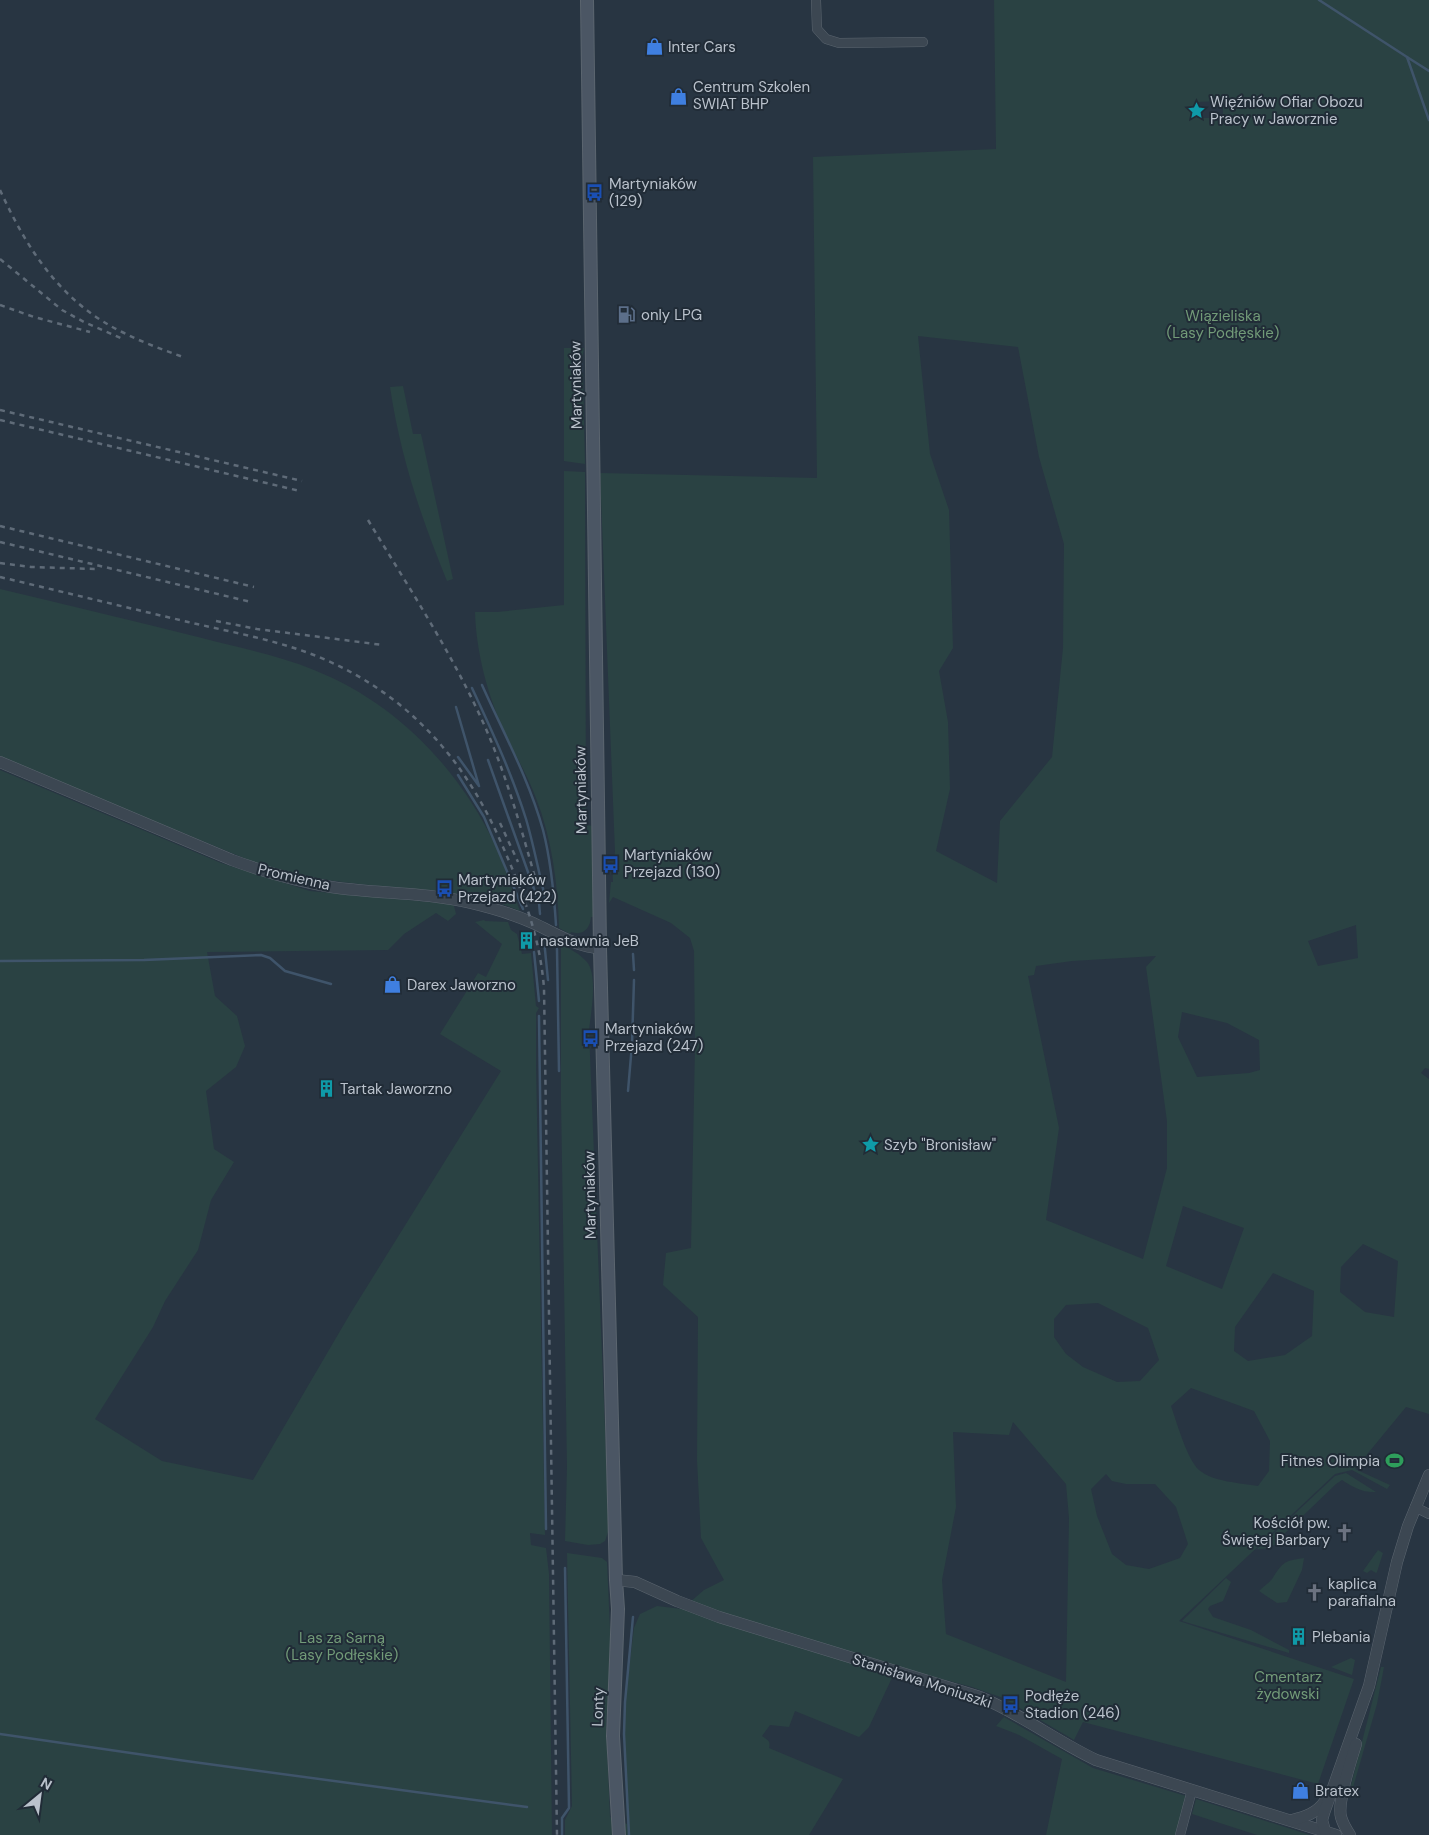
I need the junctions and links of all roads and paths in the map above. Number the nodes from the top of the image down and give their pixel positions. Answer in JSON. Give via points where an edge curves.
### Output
{"nodes":[{"id":1,"x":587,"y":0,"type":"edge"},
{"id":2,"x":816,"y":0,"type":"edge"},
{"id":3,"x":923,"y":42,"type":"dead end"},
{"id":4,"x":0,"y":762,"type":"edge"},
{"id":5,"x":600,"y":948,"type":"junction"},
{"id":6,"x":1429,"y":1475,"type":"edge"},
{"id":7,"x":1415,"y":1507,"type":"junction"},
{"id":8,"x":1429,"y":1514,"type":"edge"},
{"id":9,"x":616,"y":1580,"type":"junction"},
{"id":10,"x":1369,"y":1686,"type":"junction"},
{"id":11,"x":1192,"y":1790,"type":"junction"},
{"id":12,"x":1330,"y":1794,"type":"junction"},
{"id":13,"x":1342,"y":1798,"type":"junction"},
{"id":14,"x":1292,"y":1820,"type":"junction"},
{"id":15,"x":1324,"y":1831,"type":"junction"},
{"id":16,"x":618,"y":1835,"type":"edge"},
{"id":17,"x":1180,"y":1835,"type":"edge"},
{"id":18,"x":1336,"y":1835,"type":"edge"},
{"id":19,"x":1350,"y":1835,"type":"edge"}],
"edges":[{"from":1,"to":5,"type":"main road","name":"Martyniaków"},
{"from":2,"to":3,"type":"street","via":[[817,29],[826,39],[840,42]]},
{"from":4,"to":5,"type":"street","name":"Promienna","via":[[265,872],[333,887],[464,901],[512,915],[585,947]]},
{"from":5,"to":9,"type":"main road","name":"Martyniaków"},
{"from":6,"to":7,"type":"street"},
{"from":7,"to":8,"type":"street"},
{"from":7,"to":10,"type":"street","via":[[1397,1562]]},
{"from":9,"to":11,"type":"street","name":"Stanisława Moniuszki","via":[[635,1582],[719,1617],[980,1697],[1096,1760]]},
{"from":9,"to":16,"type":"main road","name":"Lonty","via":[[618,1609],[613,1736]]},
{"from":10,"to":12,"type":"street"},
{"from":10,"to":13,"type":"street"},
{"from":11,"to":14,"type":"street","name":"Stanisława Moniuszki"},
{"from":11,"to":17,"type":"street"},
{"from":12,"to":14,"type":"street","via":[[1314,1813]]},
{"from":12,"to":15,"type":"street","via":[[1322,1820]]},
{"from":13,"to":15,"type":"street","via":[[1335,1818]]},
{"from":13,"to":19,"type":"street","via":[[1340,1815]]},
{"from":14,"to":15,"type":"street","name":"Stanisława Moniuszki"},
{"from":15,"to":18,"type":"street","name":"Stanisława Moniuszki"}]}
